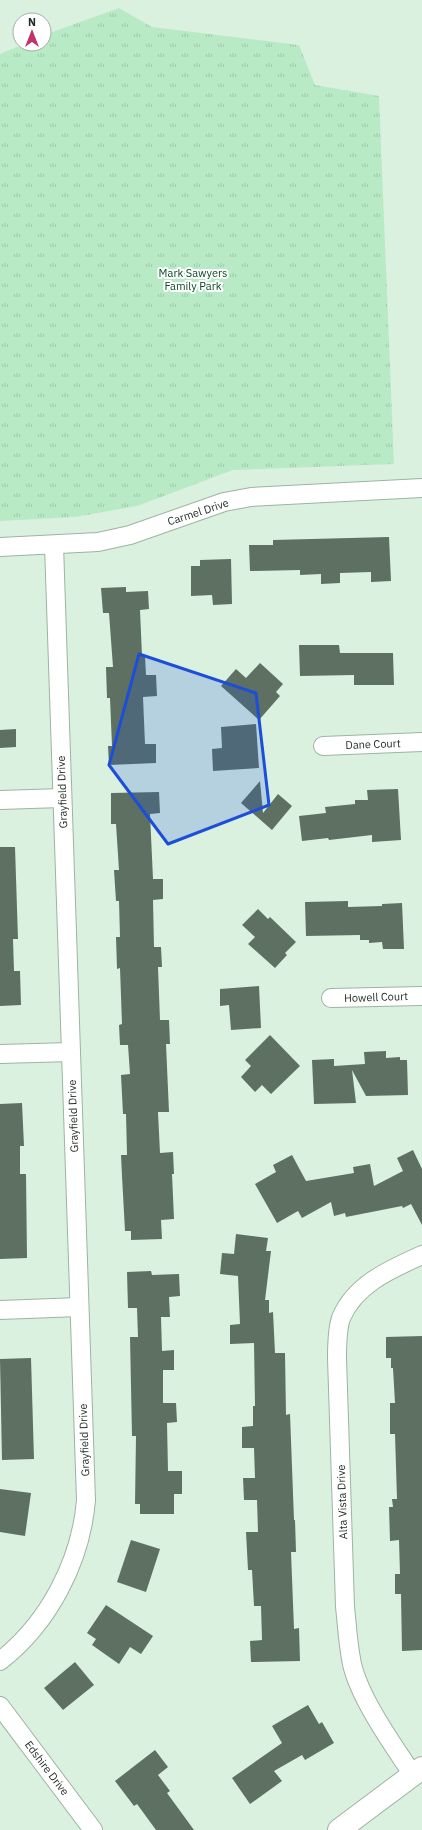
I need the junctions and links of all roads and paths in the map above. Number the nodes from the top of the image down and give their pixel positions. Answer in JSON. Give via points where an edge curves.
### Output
{"nodes":[{"id":1,"x":422,"y":488,"type":"edge"},
{"id":2,"x":54,"y":545,"type":"junction"},
{"id":3,"x":0,"y":547,"type":"edge"},
{"id":4,"x":422,"y":742,"type":"edge"},
{"id":5,"x":323,"y":746,"type":"dead end"},
{"id":6,"x":62,"y":798,"type":"junction"},
{"id":7,"x":0,"y":800,"type":"edge"},
{"id":8,"x":422,"y":996,"type":"edge"},
{"id":9,"x":331,"y":998,"type":"dead end"},
{"id":10,"x":71,"y":1052,"type":"junction"},
{"id":11,"x":0,"y":1054,"type":"edge"},
{"id":12,"x":422,"y":1255,"type":"edge"},
{"id":13,"x":79,"y":1307,"type":"junction"},
{"id":14,"x":0,"y":1310,"type":"edge"},
{"id":15,"x":0,"y":1661,"type":"edge"},
{"id":16,"x":0,"y":1706,"type":"edge"},
{"id":17,"x":417,"y":1771,"type":"edge"},
{"id":18,"x":93,"y":1830,"type":"edge"},
{"id":19,"x":339,"y":1830,"type":"edge"}],
"edges":[{"from":1,"to":2,"type":"street","name":"Carmel Drive","via":[[251,497],[224,502],[130,535],[98,542]]},
{"from":2,"to":3,"type":"street","name":"Carmel Drive"},
{"from":2,"to":6,"type":"street","name":"Grayfield Drive"},
{"from":4,"to":5,"type":"street","name":"Dane Court"},
{"from":6,"to":7,"type":"street"},
{"from":6,"to":10,"type":"street","name":"Grayfield Drive"},
{"from":8,"to":9,"type":"street","name":"Howell Court"},
{"from":10,"to":11,"type":"street"},
{"from":10,"to":13,"type":"street","name":"Grayfield Drive"},
{"from":12,"to":17,"type":"street","name":"Alta Vista Drive","via":[[389,1270],[370,1282],[352,1299],[341,1318],[337,1358],[345,1606],[352,1666],[365,1697],[387,1736]]},
{"from":13,"to":14,"type":"street"},
{"from":13,"to":15,"type":"street","name":"Grayfield Drive","via":[[86,1500],[80,1539],[71,1566],[36,1625]]},
{"from":16,"to":18,"type":"street","name":"Edshire Drive"},
{"from":17,"to":19,"type":"street"}]}
